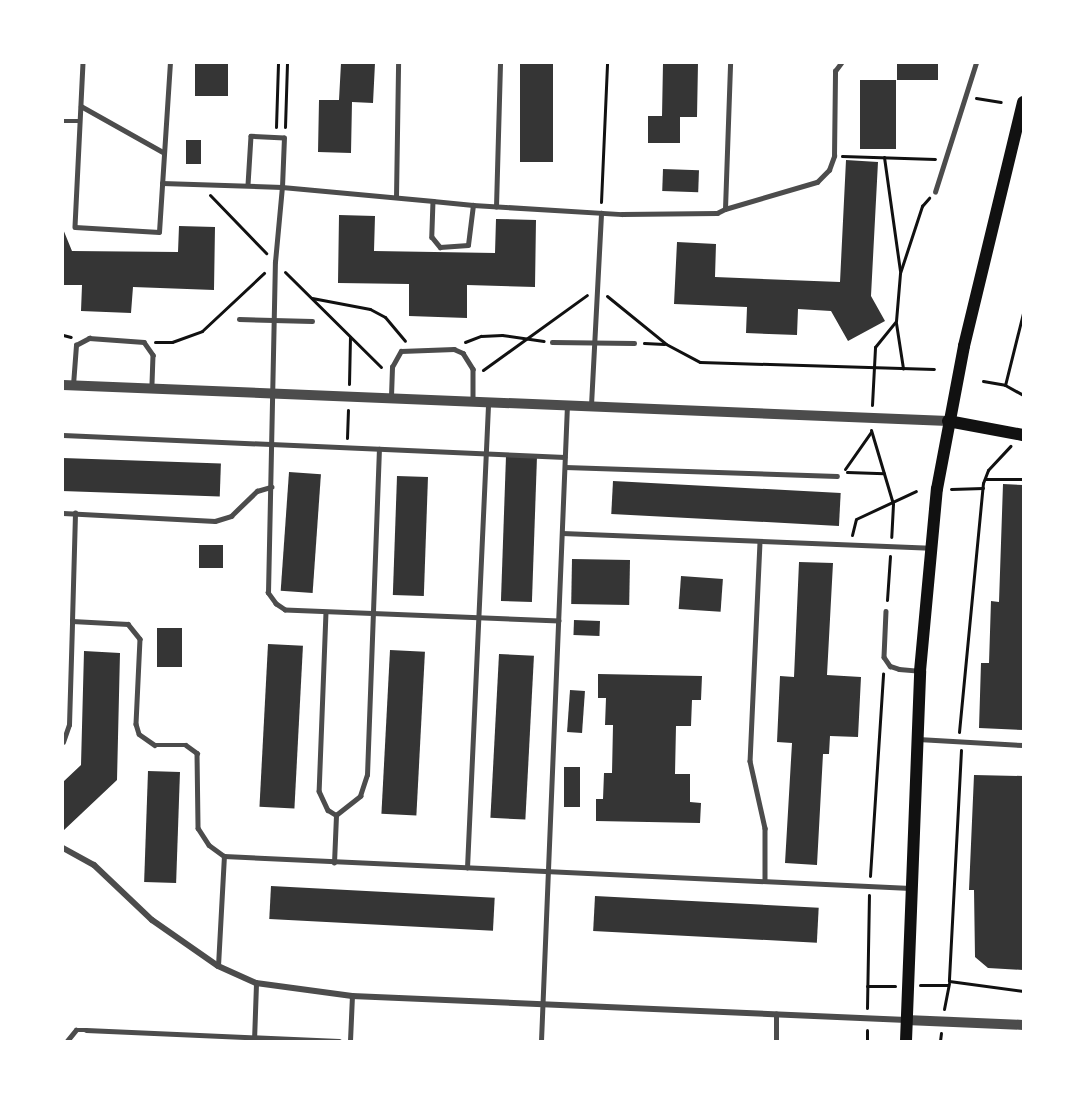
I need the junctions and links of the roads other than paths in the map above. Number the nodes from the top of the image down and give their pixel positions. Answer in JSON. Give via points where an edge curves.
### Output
{"nodes":[{"id":1,"x":83,"y":63,"type":"edge"},
{"id":2,"x":170,"y":63,"type":"edge"},
{"id":3,"x":398,"y":63,"type":"edge"},
{"id":4,"x":500,"y":63,"type":"edge"},
{"id":5,"x":730,"y":63,"type":"edge"},
{"id":6,"x":841,"y":63,"type":"edge"},
{"id":7,"x":976,"y":63,"type":"edge"},
{"id":8,"x":1023,"y":102,"type":"edge"},
{"id":9,"x":81,"y":106,"type":"junction"},
{"id":10,"x":63,"y":121,"type":"edge"},
{"id":11,"x":80,"y":121,"type":"junction"},
{"id":12,"x":163,"y":152,"type":"junction"},
{"id":13,"x":162,"y":183,"type":"junction"},
{"id":14,"x":248,"y":186,"type":"junction"},
{"id":15,"x":282,"y":187,"type":"junction"},
{"id":16,"x":935,"y":192,"type":"dead end"},
{"id":17,"x":396,"y":197,"type":"junction"},
{"id":18,"x":433,"y":201,"type":"junction"},
{"id":19,"x":473,"y":205,"type":"junction"},
{"id":20,"x":496,"y":207,"type":"junction"},
{"id":21,"x":725,"y":209,"type":"junction"},
{"id":22,"x":601,"y":213,"type":"junction"},
{"id":23,"x":239,"y":319,"type":"dead end"},
{"id":24,"x":274,"y":320,"type":"junction"},
{"id":25,"x":312,"y":321,"type":"dead end"},
{"id":26,"x":552,"y":342,"type":"road end"},
{"id":27,"x":594,"y":342,"type":"junction"},
{"id":28,"x":634,"y":343,"type":"road end"},
{"id":29,"x":68,"y":385,"type":"edge"},
{"id":30,"x":152,"y":389,"type":"junction"},
{"id":31,"x":273,"y":395,"type":"junction"},
{"id":32,"x":391,"y":400,"type":"junction"},
{"id":33,"x":472,"y":403,"type":"junction"},
{"id":34,"x":488,"y":404,"type":"junction"},
{"id":35,"x":567,"y":406,"type":"junction"},
{"id":36,"x":591,"y":407,"type":"junction"},
{"id":37,"x":948,"y":421,"type":"junction"},
{"id":38,"x":63,"y":435,"type":"edge"},
{"id":39,"x":1020,"y":435,"type":"edge"},
{"id":40,"x":273,"y":444,"type":"junction"},
{"id":41,"x":379,"y":449,"type":"junction"},
{"id":42,"x":487,"y":454,"type":"junction"},
{"id":43,"x":565,"y":457,"type":"junction"},
{"id":44,"x":565,"y":467,"type":"junction"},
{"id":45,"x":837,"y":476,"type":"dead end"},
{"id":46,"x":271,"y":487,"type":"junction"},
{"id":47,"x":63,"y":513,"type":"edge"},
{"id":48,"x":75,"y":513,"type":"junction"},
{"id":49,"x":562,"y":533,"type":"junction"},
{"id":50,"x":760,"y":542,"type":"junction"},
{"id":51,"x":930,"y":548,"type":"junction"},
{"id":52,"x":886,"y":611,"type":"dead end"},
{"id":53,"x":326,"y":612,"type":"junction"},
{"id":54,"x":372,"y":614,"type":"junction"},
{"id":55,"x":480,"y":618,"type":"junction"},
{"id":56,"x":72,"y":621,"type":"junction"},
{"id":57,"x":559,"y":621,"type":"junction"},
{"id":58,"x":920,"y":671,"type":"junction"},
{"id":59,"x":917,"y":739,"type":"junction"},
{"id":60,"x":63,"y":742,"type":"edge"},
{"id":61,"x":1023,"y":745,"type":"edge"},
{"id":62,"x":336,"y":815,"type":"junction"},
{"id":63,"x":63,"y":848,"type":"edge"},
{"id":64,"x":224,"y":856,"type":"junction"},
{"id":65,"x":334,"y":862,"type":"junction"},
{"id":66,"x":467,"y":868,"type":"junction"},
{"id":67,"x":550,"y":871,"type":"junction"},
{"id":68,"x":765,"y":881,"type":"junction"},
{"id":69,"x":910,"y":888,"type":"junction"},
{"id":70,"x":218,"y":966,"type":"junction"},
{"id":71,"x":256,"y":983,"type":"junction"},
{"id":72,"x":352,"y":996,"type":"junction"},
{"id":73,"x":542,"y":1006,"type":"junction"},
{"id":74,"x":776,"y":1013,"type":"junction"},
{"id":75,"x":906,"y":1020,"type":"junction"},
{"id":76,"x":1023,"y":1025,"type":"edge"},
{"id":77,"x":254,"y":1035,"type":"junction"},
{"id":78,"x":67,"y":1041,"type":"edge"},
{"id":79,"x":254,"y":1041,"type":"edge"},
{"id":80,"x":339,"y":1041,"type":"edge"},
{"id":81,"x":350,"y":1041,"type":"edge"},
{"id":82,"x":541,"y":1041,"type":"edge"},
{"id":83,"x":776,"y":1041,"type":"edge"},
{"id":84,"x":906,"y":1041,"type":"edge"}],
"edges":[{"from":1,"to":9,"type":"lane"},
{"from":2,"to":12,"type":"lane"},
{"from":3,"to":17,"type":"lane"},
{"from":4,"to":20,"type":"lane"},
{"from":5,"to":21,"type":"lane"},
{"from":6,"to":21,"type":"lane","via":[[836,71],[834,156],[829,170],[818,182]]},
{"from":7,"to":16,"type":"lane"},
{"from":8,"to":37,"type":"main road"},
{"from":9,"to":11,"type":"lane"},
{"from":9,"to":12,"type":"lane"},
{"from":10,"to":11,"type":"lane"},
{"from":11,"to":13,"type":"lane","via":[[75,227],[159,232]]},
{"from":12,"to":13,"type":"lane"},
{"from":13,"to":14,"type":"lane"},
{"from":14,"to":15,"type":"lane"},
{"from":14,"to":15,"type":"lane","via":[[251,136],[284,138]]},
{"from":15,"to":17,"type":"lane"},
{"from":15,"to":24,"type":"lane"},
{"from":17,"to":18,"type":"lane"},
{"from":18,"to":19,"type":"lane"},
{"from":18,"to":19,"type":"lane","via":[[432,237],[440,248],[468,245]]},
{"from":19,"to":20,"type":"lane"},
{"from":20,"to":22,"type":"lane"},
{"from":21,"to":22,"type":"lane","via":[[705,216]]},
{"from":22,"to":27,"type":"lane"},
{"from":23,"to":24,"type":"lane"},
{"from":24,"to":25,"type":"lane"},
{"from":24,"to":31,"type":"lane"},
{"from":26,"to":27,"type":"lane"},
{"from":27,"to":28,"type":"lane"},
{"from":27,"to":36,"type":"lane"},
{"from":29,"to":30,"type":"street"},
{"from":29,"to":30,"type":"lane","via":[[73,353],[81,340],[144,342],[153,355]]},
{"from":30,"to":31,"type":"street"},
{"from":31,"to":32,"type":"street"},
{"from":31,"to":40,"type":"lane"},
{"from":32,"to":33,"type":"street"},
{"from":32,"to":33,"type":"lane","via":[[394,359],[411,348],[454,349],[470,361]]},
{"from":33,"to":34,"type":"street"},
{"from":34,"to":35,"type":"street"},
{"from":34,"to":42,"type":"lane"},
{"from":35,"to":36,"type":"street"},
{"from":35,"to":43,"type":"lane"},
{"from":36,"to":37,"type":"street"},
{"from":37,"to":39,"type":"main road"},
{"from":37,"to":51,"type":"main road"},
{"from":38,"to":40,"type":"lane"},
{"from":40,"to":41,"type":"lane"},
{"from":40,"to":46,"type":"lane"},
{"from":41,"to":42,"type":"lane"},
{"from":41,"to":54,"type":"lane"},
{"from":42,"to":43,"type":"lane"},
{"from":42,"to":55,"type":"lane"},
{"from":43,"to":44,"type":"lane"},
{"from":44,"to":45,"type":"lane"},
{"from":44,"to":49,"type":"lane"},
{"from":46,"to":48,"type":"lane","via":[[257,491],[231,516],[216,521]]},
{"from":46,"to":53,"type":"lane","via":[[268,592],[285,610]]},
{"from":47,"to":48,"type":"lane"},
{"from":48,"to":56,"type":"lane"},
{"from":49,"to":50,"type":"lane"},
{"from":49,"to":57,"type":"lane"},
{"from":50,"to":51,"type":"lane"},
{"from":50,"to":68,"type":"lane","via":[[750,761],[765,828]]},
{"from":51,"to":58,"type":"main road"},
{"from":52,"to":58,"type":"lane","via":[[884,657],[890,666]]},
{"from":53,"to":54,"type":"lane"},
{"from":53,"to":62,"type":"lane","via":[[319,791],[328,810]]},
{"from":54,"to":55,"type":"lane"},
{"from":54,"to":62,"type":"lane","via":[[365,784],[360,796]]},
{"from":55,"to":57,"type":"lane"},
{"from":55,"to":66,"type":"lane"},
{"from":56,"to":60,"type":"lane","via":[[69,725]]},
{"from":56,"to":64,"type":"lane","via":[[117,623],[135,630],[140,639],[136,724],[139,734],[155,745],[186,745],[197,753],[198,828]]},
{"from":57,"to":67,"type":"lane"},
{"from":58,"to":59,"type":"main road"},
{"from":59,"to":61,"type":"lane"},
{"from":59,"to":69,"type":"main road"},
{"from":62,"to":65,"type":"lane"},
{"from":63,"to":70,"type":"street","via":[[94,865],[152,920]]},
{"from":64,"to":65,"type":"lane"},
{"from":64,"to":70,"type":"lane"},
{"from":65,"to":66,"type":"lane"},
{"from":66,"to":67,"type":"lane"},
{"from":67,"to":68,"type":"lane"},
{"from":67,"to":73,"type":"lane"},
{"from":68,"to":69,"type":"lane"},
{"from":69,"to":75,"type":"main road"},
{"from":70,"to":71,"type":"street"},
{"from":71,"to":72,"type":"street"},
{"from":71,"to":77,"type":"lane"},
{"from":72,"to":73,"type":"street"},
{"from":72,"to":81,"type":"lane"},
{"from":73,"to":74,"type":"street"},
{"from":73,"to":82,"type":"lane"},
{"from":74,"to":75,"type":"street"},
{"from":74,"to":83,"type":"lane"},
{"from":75,"to":76,"type":"street"},
{"from":75,"to":84,"type":"main road"},
{"from":77,"to":78,"type":"lane","via":[[76,1030]]},
{"from":77,"to":79,"type":"lane"},
{"from":77,"to":80,"type":"lane"}]}
